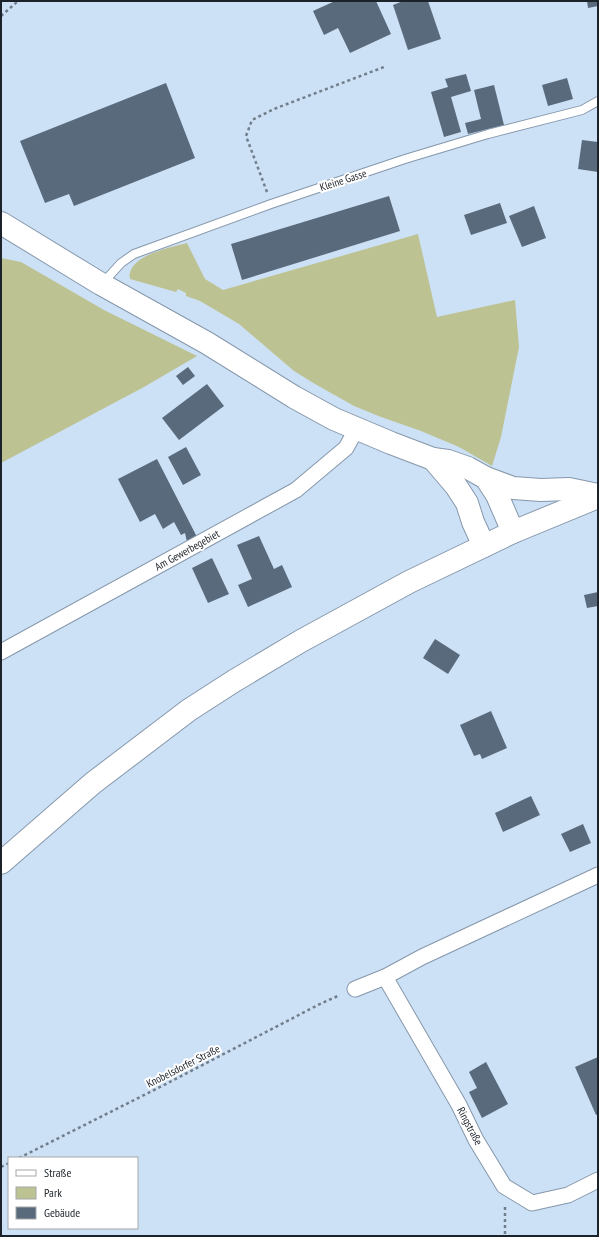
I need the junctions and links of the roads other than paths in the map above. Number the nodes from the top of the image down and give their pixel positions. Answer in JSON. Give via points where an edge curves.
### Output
{"nodes":[{"id":1,"x":598,"y":102,"type":"edge"},
{"id":2,"x":1,"y":223,"type":"edge"},
{"id":3,"x":101,"y":284,"type":"junction"},
{"id":4,"x":357,"y":428,"type":"junction"},
{"id":5,"x":433,"y":459,"type":"junction"},
{"id":6,"x":486,"y":478,"type":"junction"},
{"id":7,"x":598,"y":496,"type":"edge"},
{"id":8,"x":513,"y":532,"type":"junction"},
{"id":9,"x":484,"y":546,"type":"junction"},
{"id":10,"x":1,"y":652,"type":"edge"},
{"id":11,"x":1,"y":864,"type":"edge"},
{"id":12,"x":598,"y":876,"type":"edge"},
{"id":13,"x":385,"y":977,"type":"junction"},
{"id":14,"x":355,"y":989,"type":"road end"},
{"id":15,"x":598,"y":1180,"type":"edge"}],
"edges":[{"from":1,"to":3,"type":"lane","name":"Kleine Gasse","via":[[582,110],[412,157],[271,204],[134,254]]},
{"from":2,"to":3,"type":"main road"},
{"from":3,"to":4,"type":"main road","via":[[207,343],[294,397],[334,419]]},
{"from":4,"to":5,"type":"main road"},
{"from":4,"to":10,"type":"street","name":"Am Gewerbegebiet","via":[[346,448],[296,490]]},
{"from":5,"to":6,"type":"main road","via":[[468,468]]},
{"from":5,"to":9,"type":"main road","via":[[467,503]]},
{"from":6,"to":7,"type":"main road","via":[[513,488],[569,489]]},
{"from":6,"to":8,"type":"main road"},
{"from":7,"to":8,"type":"main road"},
{"from":8,"to":9,"type":"main road"},
{"from":9,"to":11,"type":"main road","via":[[409,582],[308,637],[189,710],[93,783]]},
{"from":12,"to":13,"type":"street","via":[[422,957]]},
{"from":13,"to":14,"type":"street"},
{"from":13,"to":15,"type":"street","name":"Ringstraße","via":[[504,1186],[532,1203],[568,1194]]}]}
